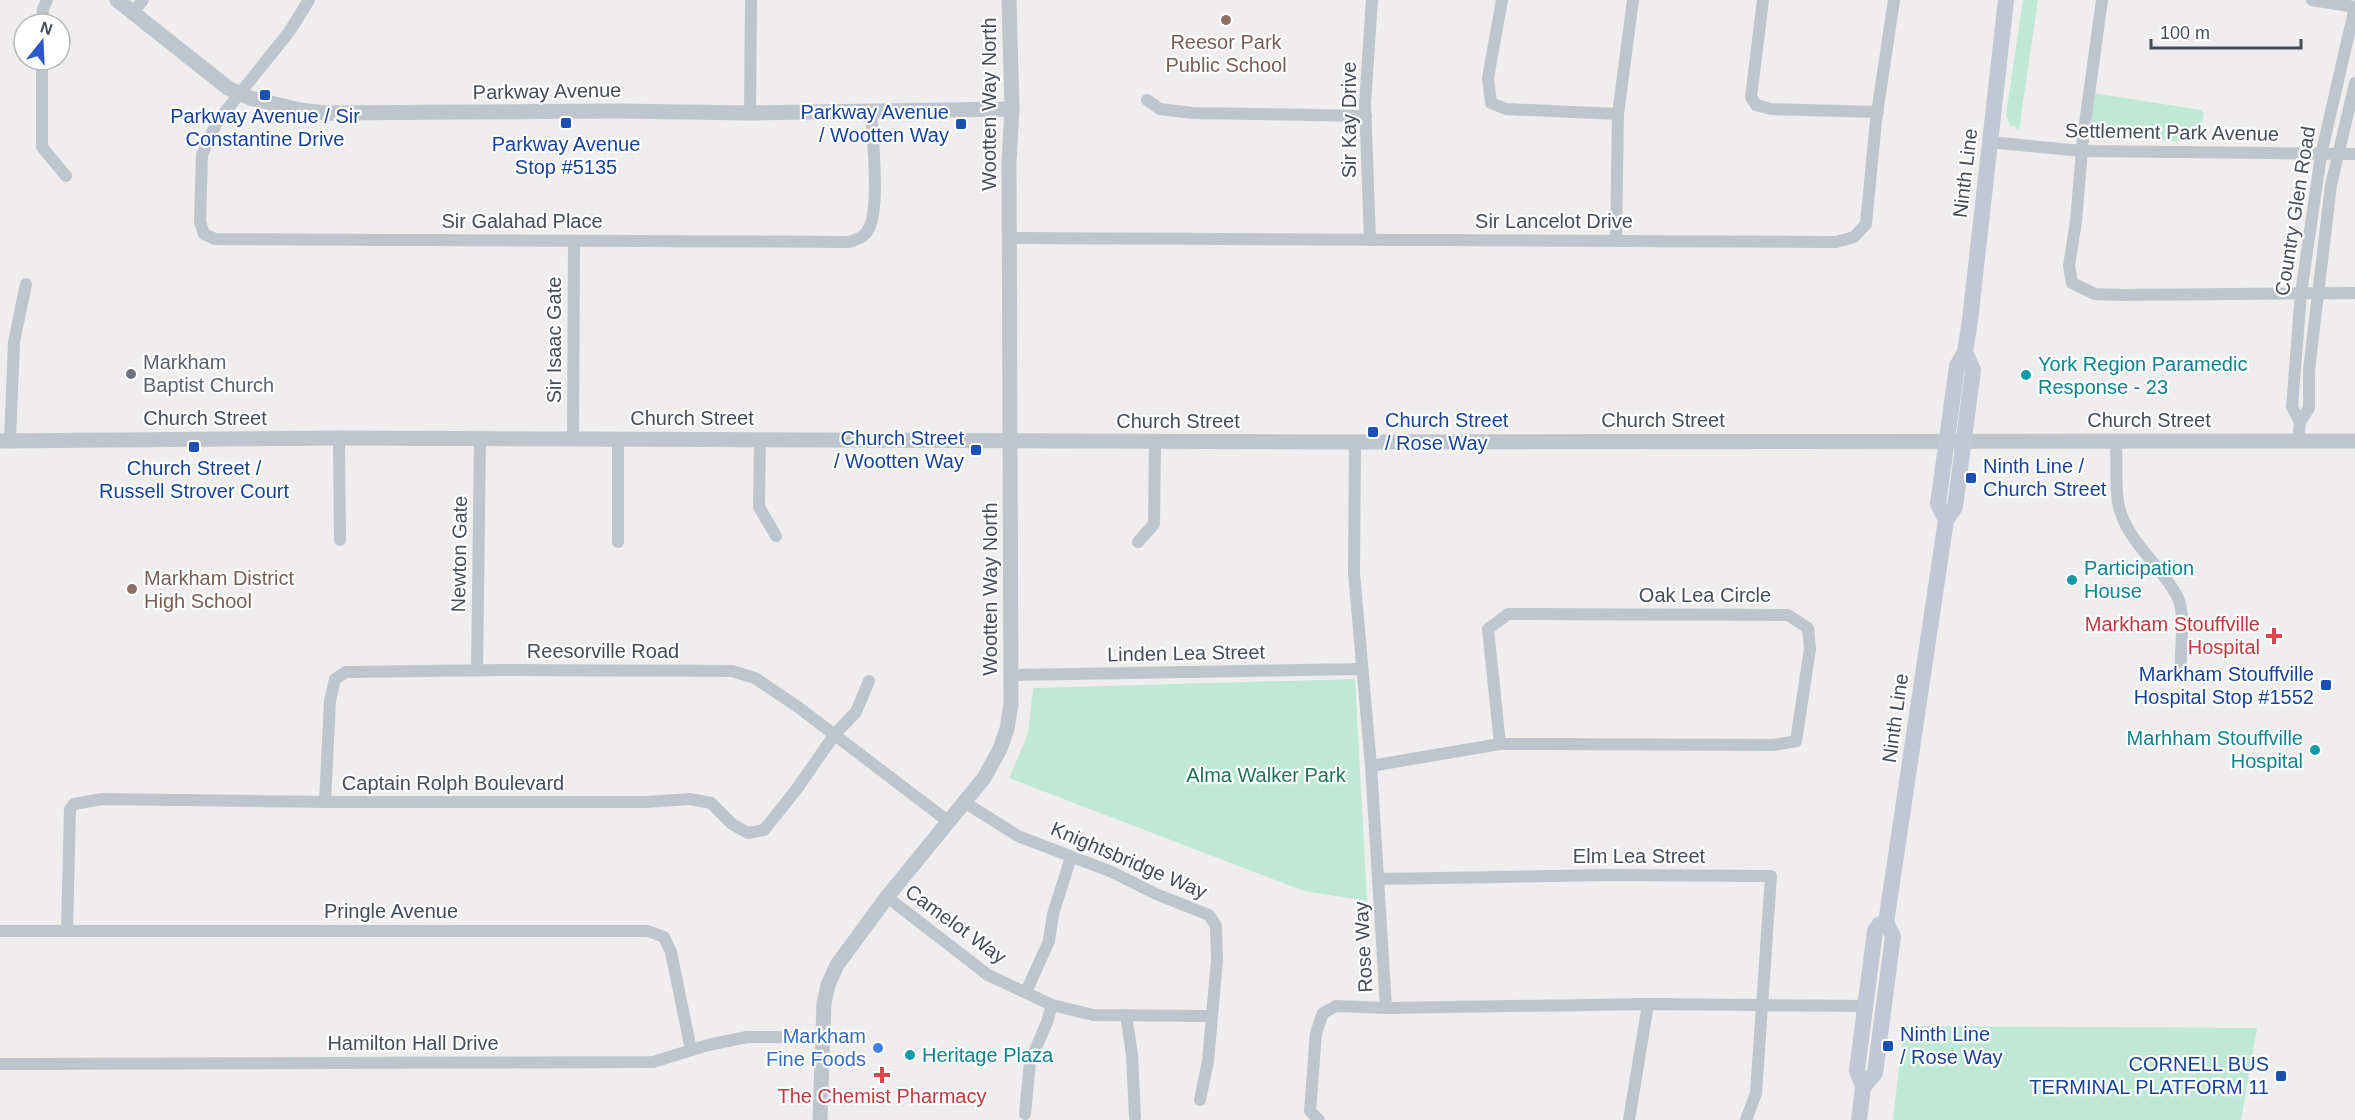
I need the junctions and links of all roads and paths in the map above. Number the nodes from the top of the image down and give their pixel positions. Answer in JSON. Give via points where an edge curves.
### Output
{"nodes":[{"id":1,"x":117,"y":0,"type":"edge"},
{"id":2,"x":143,"y":0,"type":"edge"},
{"id":3,"x":309,"y":0,"type":"edge"},
{"id":4,"x":751,"y":0,"type":"edge"},
{"id":5,"x":1009,"y":0,"type":"edge"},
{"id":6,"x":1372,"y":0,"type":"edge"},
{"id":7,"x":1502,"y":0,"type":"edge"},
{"id":8,"x":1633,"y":0,"type":"edge"},
{"id":9,"x":1763,"y":0,"type":"edge"},
{"id":10,"x":1894,"y":0,"type":"edge"},
{"id":11,"x":2006,"y":0,"type":"edge"},
{"id":12,"x":2102,"y":0,"type":"edge"},
{"id":13,"x":2312,"y":0,"type":"edge"},
{"id":14,"x":2355,"y":7,"type":"edge"},
{"id":15,"x":133,"y":12,"type":"junction"},
{"id":16,"x":42,"y":72,"type":"edge"},
{"id":17,"x":2355,"y":83,"type":"edge"},
{"id":18,"x":238,"y":93,"type":"junction"},
{"id":19,"x":1147,"y":100,"type":"dead end"},
{"id":20,"x":1012,"y":109,"type":"junction"},
{"id":21,"x":871,"y":110,"type":"junction"},
{"id":22,"x":1878,"y":112,"type":"junction"},
{"id":23,"x":750,"y":113,"type":"junction"},
{"id":24,"x":1618,"y":114,"type":"junction"},
{"id":25,"x":1366,"y":116,"type":"junction"},
{"id":26,"x":1989,"y":142,"type":"junction"},
{"id":27,"x":2082,"y":151,"type":"junction"},
{"id":28,"x":2321,"y":154,"type":"junction"},
{"id":29,"x":2338,"y":154,"type":"junction"},
{"id":30,"x":2355,"y":154,"type":"edge"},
{"id":31,"x":66,"y":176,"type":"dead end"},
{"id":32,"x":1011,"y":238,"type":"junction"},
{"id":33,"x":1370,"y":240,"type":"junction"},
{"id":34,"x":1616,"y":240,"type":"junction"},
{"id":35,"x":574,"y":242,"type":"junction"},
{"id":36,"x":26,"y":284,"type":"dead end"},
{"id":37,"x":2301,"y":293,"type":"junction"},
{"id":38,"x":2317,"y":293,"type":"junction"},
{"id":39,"x":2355,"y":293,"type":"edge"},
{"id":40,"x":1965,"y":352,"type":"junction"},
{"id":41,"x":2300,"y":422,"type":"junction"},
{"id":42,"x":339,"y":438,"type":"junction"},
{"id":43,"x":480,"y":439,"type":"junction"},
{"id":44,"x":573,"y":439,"type":"junction"},
{"id":45,"x":618,"y":439,"type":"junction"},
{"id":46,"x":760,"y":439,"type":"junction"},
{"id":47,"x":1947,"y":440,"type":"junction"},
{"id":48,"x":5,"y":441,"type":"edge"},
{"id":49,"x":1011,"y":441,"type":"junction"},
{"id":50,"x":1155,"y":441,"type":"junction"},
{"id":51,"x":1965,"y":441,"type":"junction"},
{"id":52,"x":2116,"y":441,"type":"junction"},
{"id":53,"x":2298,"y":441,"type":"junction"},
{"id":54,"x":2355,"y":441,"type":"edge"},
{"id":55,"x":1354,"y":442,"type":"junction"},
{"id":56,"x":1946,"y":520,"type":"junction"},
{"id":57,"x":776,"y":536,"type":"dead end"},
{"id":58,"x":340,"y":540,"type":"dead end"},
{"id":59,"x":1138,"y":542,"type":"dead end"},
{"id":60,"x":618,"y":543,"type":"dead end"},
{"id":61,"x":1362,"y":669,"type":"junction"},
{"id":62,"x":477,"y":670,"type":"junction"},
{"id":63,"x":2181,"y":674,"type":"dead end"},
{"id":64,"x":1011,"y":675,"type":"junction"},
{"id":65,"x":869,"y":681,"type":"dead end"},
{"id":66,"x":835,"y":734,"type":"junction"},
{"id":67,"x":1500,"y":744,"type":"junction"},
{"id":68,"x":1371,"y":766,"type":"junction"},
{"id":69,"x":964,"y":801,"type":"junction"},
{"id":70,"x":325,"y":802,"type":"junction"},
{"id":71,"x":949,"y":822,"type":"junction"},
{"id":72,"x":1071,"y":857,"type":"junction"},
{"id":73,"x":1379,"y":879,"type":"junction"},
{"id":74,"x":887,"y":897,"type":"junction"},
{"id":75,"x":1886,"y":923,"type":"junction"},
{"id":76,"x":67,"y":930,"type":"junction"},
{"id":77,"x":0,"y":931,"type":"edge"},
{"id":78,"x":1026,"y":992,"type":"junction"},
{"id":79,"x":1648,"y":1004,"type":"junction"},
{"id":80,"x":1052,"y":1005,"type":"junction"},
{"id":81,"x":1762,"y":1005,"type":"junction"},
{"id":82,"x":1864,"y":1006,"type":"junction"},
{"id":83,"x":1386,"y":1008,"type":"junction"},
{"id":84,"x":1126,"y":1015,"type":"junction"},
{"id":85,"x":1211,"y":1016,"type":"junction"},
{"id":86,"x":822,"y":1037,"type":"junction"},
{"id":87,"x":691,"y":1050,"type":"junction"},
{"id":88,"x":0,"y":1064,"type":"edge"},
{"id":89,"x":1863,"y":1087,"type":"junction"},
{"id":90,"x":1200,"y":1100,"type":"dead end"},
{"id":91,"x":1025,"y":1114,"type":"dead end"},
{"id":92,"x":1136,"y":1117,"type":"dead end"},
{"id":93,"x":820,"y":1120,"type":"edge"},
{"id":94,"x":1319,"y":1120,"type":"edge"},
{"id":95,"x":1629,"y":1120,"type":"edge"},
{"id":96,"x":1746,"y":1120,"type":"edge"},
{"id":97,"x":1859,"y":1120,"type":"edge"}],
"edges":[{"from":1,"to":15,"type":"street","name":"Parkway Avenue"},
{"from":2,"to":15,"type":"street"},
{"from":3,"to":18,"type":"street","name":"Sir Galahad Place","via":[[289,32]]},
{"from":4,"to":23,"type":"street"},
{"from":5,"to":20,"type":"street","name":"Wootten Way North"},
{"from":6,"to":25,"type":"street","name":"Sir Kay Drive"},
{"from":7,"to":24,"type":"street","via":[[1488,78],[1491,103],[1506,109]]},
{"from":8,"to":24,"type":"street"},
{"from":9,"to":22,"type":"street","via":[[1751,97],[1756,105],[1771,109]]},
{"from":10,"to":22,"type":"street","name":"Sir Lancelot Drive"},
{"from":11,"to":26,"type":"main road","name":"Ninth Line"},
{"from":12,"to":27,"type":"street"},
{"from":13,"to":14,"type":"street"},
{"from":14,"to":28,"type":"street","name":"Country Glen Road"},
{"from":15,"to":18,"type":"street","name":"Parkway Avenue"},
{"from":16,"to":31,"type":"street","via":[[42,147]]},
{"from":17,"to":29,"type":"street","name":"Country Glen Road"},
{"from":18,"to":23,"type":"street","name":"Parkway Avenue","via":[[325,113]]},
{"from":18,"to":35,"type":"street","name":"Sir Galahad Place","via":[[217,122],[202,155],[200,222],[204,234],[214,239]]},
{"from":19,"to":25,"type":"street","via":[[1160,109],[1193,113]]},
{"from":20,"to":21,"type":"street","name":"Parkway Avenue"},
{"from":20,"to":32,"type":"street","name":"Wootten Way North"},
{"from":21,"to":23,"type":"street","name":"Parkway Avenue"},
{"from":21,"to":35,"type":"street","name":"Sir Galahad Place","via":[[874,212],[863,237],[849,242]]},
{"from":22,"to":34,"type":"street","name":"Sir Lancelot Drive","via":[[1866,224],[1854,237],[1836,242]]},
{"from":24,"to":34,"type":"street"},
{"from":25,"to":33,"type":"street","name":"Sir Kay Drive"},
{"from":26,"to":27,"type":"street","name":"Settlement Park Avenue"},
{"from":26,"to":40,"type":"main road","name":"Ninth Line"},
{"from":27,"to":28,"type":"street","name":"Settlement Park Avenue"},
{"from":27,"to":37,"type":"street","via":[[2068,266],[2072,283],[2095,294],[2121,296]]},
{"from":28,"to":29,"type":"street","name":"Settlement Park Avenue"},
{"from":28,"to":37,"type":"street","name":"Country Glen Road"},
{"from":29,"to":30,"type":"street","name":"Settlement Park Avenue"},
{"from":29,"to":38,"type":"street","name":"Country Glen Road"},
{"from":32,"to":33,"type":"street","name":"Sir Lancelot Drive"},
{"from":32,"to":49,"type":"street","name":"Wootten Way North"},
{"from":33,"to":34,"type":"street","name":"Sir Lancelot Drive"},
{"from":35,"to":44,"type":"street","name":"Sir Isaac Gate"},
{"from":36,"to":48,"type":"street","via":[[14,342]]},
{"from":37,"to":38,"type":"street"},
{"from":37,"to":41,"type":"street","name":"Country Glen Road","via":[[2292,407]]},
{"from":38,"to":39,"type":"street"},
{"from":38,"to":41,"type":"street","name":"Country Glen Road","via":[[2308,408]]},
{"from":40,"to":47,"type":"main road","name":"Ninth Line","via":[[1957,366]]},
{"from":40,"to":51,"type":"main road","name":"Ninth Line","via":[[1973,370]]},
{"from":41,"to":53,"type":"street","name":"Country Glen Road"},
{"from":42,"to":43,"type":"street","name":"Church Street"},
{"from":42,"to":48,"type":"street","name":"Church Street"},
{"from":42,"to":58,"type":"street"},
{"from":43,"to":44,"type":"street","name":"Church Street"},
{"from":43,"to":62,"type":"street","name":"Newton Gate"},
{"from":44,"to":45,"type":"street","name":"Church Street"},
{"from":45,"to":46,"type":"street","name":"Church Street"},
{"from":45,"to":60,"type":"street"},
{"from":46,"to":49,"type":"street","name":"Church Street"},
{"from":46,"to":57,"type":"street","via":[[759,507]]},
{"from":47,"to":51,"type":"street","name":"Church Street"},
{"from":47,"to":55,"type":"street","name":"Church Street"},
{"from":47,"to":56,"type":"main road","name":"Ninth Line","via":[[1938,504]]},
{"from":49,"to":50,"type":"street","name":"Church Street"},
{"from":49,"to":64,"type":"street","name":"Wootten Way North"},
{"from":50,"to":55,"type":"street","name":"Church Street"},
{"from":50,"to":59,"type":"street","via":[[1154,524]]},
{"from":51,"to":52,"type":"street","name":"Church Street"},
{"from":51,"to":56,"type":"main road","name":"Ninth Line","via":[[1955,507]]},
{"from":52,"to":53,"type":"street","name":"Church Street"},
{"from":52,"to":63,"type":"street","via":[[2118,501],[2123,518],[2178,597]]},
{"from":53,"to":54,"type":"street","name":"Church Street"},
{"from":55,"to":61,"type":"street","name":"Rose Way","via":[[1354,573]]},
{"from":56,"to":75,"type":"main road","name":"Ninth Line"},
{"from":61,"to":64,"type":"street","name":"Linden Lea Street"},
{"from":61,"to":68,"type":"street","name":"Rose Way"},
{"from":62,"to":66,"type":"street","name":"Reesorville Road","via":[[732,671],[754,678]]},
{"from":62,"to":70,"type":"street","name":"Reesorville Road","via":[[346,672],[335,679],[330,701]]},
{"from":64,"to":69,"type":"street","name":"Wootten Way North","via":[[1011,704],[1000,749],[984,778]]},
{"from":65,"to":66,"type":"street","name":"Captain Rolph Boulevard","via":[[856,712]]},
{"from":66,"to":70,"type":"street","name":"Captain Rolph Boulevard","via":[[764,830],[748,833],[711,804],[690,799]]},
{"from":66,"to":71,"type":"street","name":"Reesorville Road"},
{"from":67,"to":67,"type":"street","name":"Oak Lea Circle","via":[[1488,629],[1508,614],[1788,615],[1808,628],[1810,649],[1796,741],[1774,746]]},
{"from":67,"to":68,"type":"street","name":"Oak Lea Circle"},
{"from":68,"to":73,"type":"street","name":"Rose Way"},
{"from":69,"to":71,"type":"street","name":"Wootten Way North"},
{"from":69,"to":72,"type":"street","name":"Knightsbridge Way","via":[[1018,836]]},
{"from":70,"to":76,"type":"street","name":"Captain Rolph Boulevard","via":[[102,799],[74,804],[70,809]]},
{"from":71,"to":74,"type":"street","name":"Wootten Way North"},
{"from":72,"to":78,"type":"street","via":[[1048,941]]},
{"from":72,"to":85,"type":"street","name":"Knightsbridge Way","via":[[1209,915],[1216,926],[1217,960]]},
{"from":73,"to":81,"type":"street","name":"Elm Lea Street","via":[[1771,876]]},
{"from":73,"to":83,"type":"street","name":"Rose Way"},
{"from":74,"to":78,"type":"street","name":"Camelot Way","via":[[988,975]]},
{"from":74,"to":86,"type":"street","name":"Wootten Way North","via":[[837,965],[824,1003]]},
{"from":75,"to":82,"type":"main road","name":"Ninth Line","via":[[1875,931]]},
{"from":75,"to":89,"type":"main road","name":"Ninth Line","via":[[1893,936],[1875,1074]]},
{"from":76,"to":77,"type":"street","name":"Pringle Avenue"},
{"from":76,"to":87,"type":"street","name":"Pringle Avenue","via":[[648,931],[664,937],[671,952]]},
{"from":78,"to":80,"type":"street","name":"Camelot Way"},
{"from":79,"to":81,"type":"street","name":"Rose Way"},
{"from":79,"to":83,"type":"street","name":"Rose Way"},
{"from":79,"to":95,"type":"street"},
{"from":80,"to":84,"type":"street","name":"Camelot Way","via":[[1093,1015]]},
{"from":80,"to":91,"type":"street","via":[[1030,1062]]},
{"from":81,"to":82,"type":"street","name":"Rose Way"},
{"from":81,"to":96,"type":"street","via":[[1756,1093]]},
{"from":82,"to":89,"type":"main road","name":"Ninth Line","via":[[1857,1070]]},
{"from":83,"to":94,"type":"street","via":[[1336,1006],[1323,1013],[1316,1033],[1310,1111]]},
{"from":84,"to":85,"type":"street","name":"Camelot Way"},
{"from":84,"to":92,"type":"street"},
{"from":85,"to":90,"type":"street","name":"Knightsbridge Way","via":[[1209,1061]]},
{"from":86,"to":87,"type":"street","name":"Hamilton Hall Drive","via":[[747,1036]]},
{"from":86,"to":93,"type":"street","name":"Wootten Way North"},
{"from":87,"to":88,"type":"street","name":"Hamilton Hall Drive","via":[[653,1062]]},
{"from":89,"to":97,"type":"main road","name":"Ninth Line"}]}
